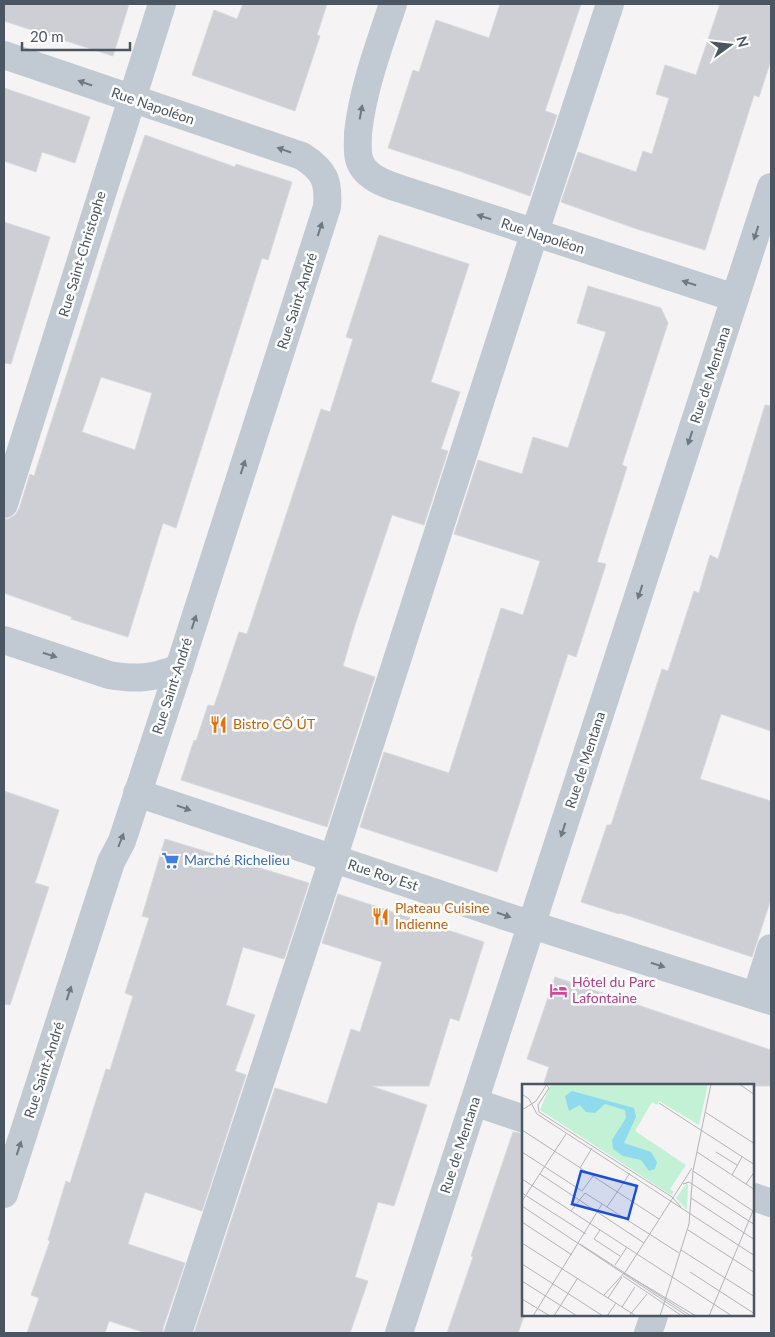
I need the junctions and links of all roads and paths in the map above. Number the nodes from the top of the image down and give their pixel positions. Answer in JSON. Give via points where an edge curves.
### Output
{"nodes":[{"id":1,"x":162,"y":4,"type":"edge"},
{"id":2,"x":393,"y":4,"type":"edge"},
{"id":3,"x":610,"y":4,"type":"edge"},
{"id":4,"x":4,"y":55,"type":"edge"},
{"id":5,"x":132,"y":99,"type":"junction"},
{"id":6,"x":324,"y":176,"type":"joint"},
{"id":7,"x":771,"y":187,"type":"edge"},
{"id":8,"x":535,"y":233,"type":"junction"},
{"id":9,"x":735,"y":298,"type":"junction"},
{"id":10,"x":4,"y":504,"type":"edge"},
{"id":11,"x":4,"y":640,"type":"edge"},
{"id":12,"x":179,"y":668,"type":"junction"},
{"id":13,"x":137,"y":793,"type":"junction"},
{"id":14,"x":334,"y":859,"type":"junction"},
{"id":15,"x":532,"y":925,"type":"junction"},
{"id":16,"x":771,"y":948,"type":"edge"},
{"id":17,"x":764,"y":998,"type":"edge"},
{"id":18,"x":474,"y":1102,"type":"junction"},
{"id":19,"x":522,"y":1118,"type":"edge"},
{"id":20,"x":4,"y":1194,"type":"edge"},
{"id":21,"x":755,"y":1197,"type":"edge"},
{"id":22,"x":771,"y":1203,"type":"edge"},
{"id":23,"x":654,"y":1317,"type":"edge"},
{"id":24,"x":178,"y":1333,"type":"edge"},
{"id":25,"x":399,"y":1333,"type":"edge"},
{"id":26,"x":648,"y":1333,"type":"edge"}],
"edges":[{"from":1,"to":5,"type":"street","name":"Rue Saint-Christophe"},
{"from":8,"to":2,"type":"street","name":"Rue Napoléon","one_way":true,"via":[[383,183],[368,174],[359,160],[360,112]]},
{"from":3,"to":8,"type":"street"},
{"from":5,"to":4,"type":"street","name":"Rue Napoléon","one_way":true},
{"from":6,"to":5,"type":"street","name":"Rue Napoléon","one_way":true,"via":[[302,156]]},
{"from":5,"to":10,"type":"street","name":"Rue Saint-Christophe"},
{"from":12,"to":6,"type":"street","name":"Rue Saint-André","one_way":true,"via":[[327,207]]},
{"from":7,"to":9,"type":"street","name":"Rue de Mentana","one_way":true},
{"from":9,"to":8,"type":"street","name":"Rue Napoléon","one_way":true},
{"from":8,"to":14,"type":"street"},
{"from":9,"to":15,"type":"street","name":"Rue de Mentana","one_way":true},
{"from":11,"to":12,"type":"street","one_way":true,"via":[[126,678],[160,675]]},
{"from":12,"to":13,"type":"street","name":"Rue Saint-André"},
{"from":13,"to":14,"type":"street","name":"Rue Roy Est","one_way":true},
{"from":20,"to":13,"type":"street","name":"Rue Saint-André","one_way":true,"via":[[111,862],[122,841]]},
{"from":14,"to":15,"type":"street","name":"Rue Roy Est","one_way":true},
{"from":14,"to":24,"type":"street"},
{"from":15,"to":17,"type":"street","name":"Rue Roy Est","one_way":true},
{"from":15,"to":18,"type":"street","name":"Rue de Mentana"},
{"from":16,"to":17,"type":"street"},
{"from":18,"to":19,"type":"street"},
{"from":18,"to":25,"type":"street","name":"Rue de Mentana"},
{"from":21,"to":22,"type":"street"},
{"from":23,"to":26,"type":"street"}]}
